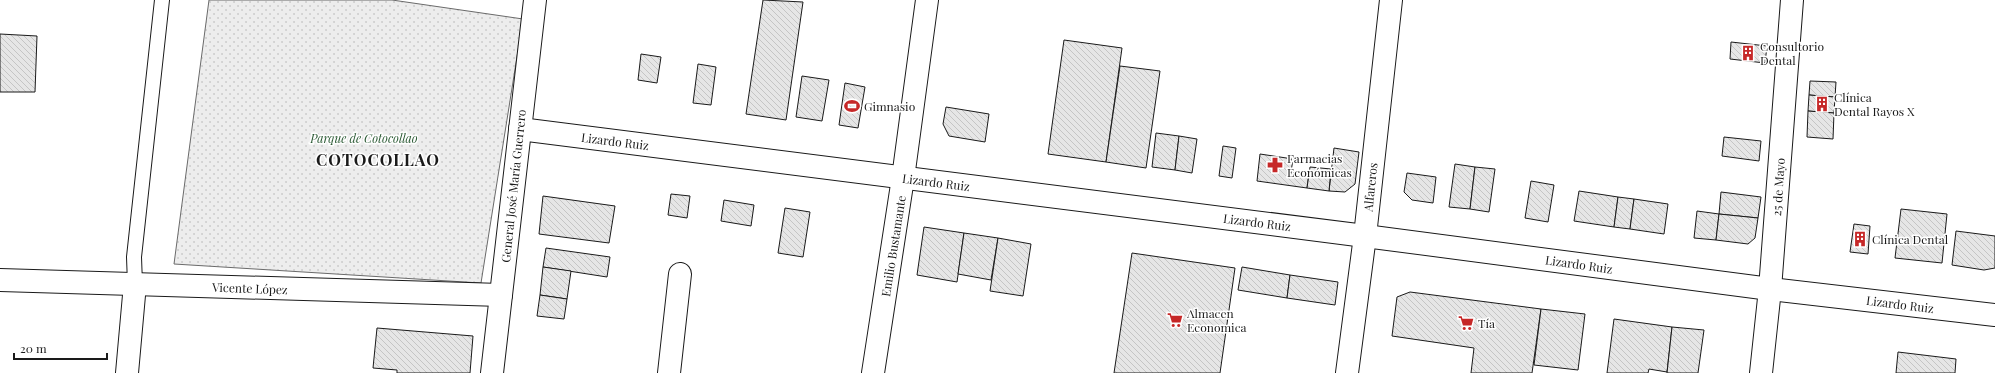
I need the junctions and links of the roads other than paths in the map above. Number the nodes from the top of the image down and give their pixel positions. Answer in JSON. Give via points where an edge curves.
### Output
{"nodes":[{"id":1,"x":162,"y":0,"type":"edge"},
{"id":2,"x":535,"y":0,"type":"edge"},
{"id":3,"x":927,"y":0,"type":"edge"},
{"id":4,"x":1391,"y":0,"type":"edge"},
{"id":5,"x":1792,"y":0,"type":"edge"},
{"id":6,"x":520,"y":129,"type":"junction"},
{"id":7,"x":903,"y":178,"type":"junction"},
{"id":8,"x":1365,"y":236,"type":"junction"},
{"id":9,"x":680,"y":274,"type":"dead end"},
{"id":10,"x":0,"y":280,"type":"edge"},
{"id":11,"x":135,"y":284,"type":"junction"},
{"id":12,"x":1770,"y":289,"type":"junction"},
{"id":13,"x":501,"y":295,"type":"junction"},
{"id":14,"x":1995,"y":315,"type":"edge"},
{"id":15,"x":127,"y":373,"type":"edge"},
{"id":16,"x":492,"y":373,"type":"edge"},
{"id":17,"x":669,"y":373,"type":"edge"},
{"id":18,"x":873,"y":373,"type":"edge"},
{"id":19,"x":1348,"y":373,"type":"edge"},
{"id":20,"x":1761,"y":373,"type":"edge"}],
"edges":[{"from":1,"to":11,"type":"lane","via":[[134,257]]},
{"from":2,"to":6,"type":"street","name":"General José María Guerrero"},
{"from":3,"to":7,"type":"street","name":"Emilio Bustamante"},
{"from":4,"to":8,"type":"street","name":"Alfareros"},
{"from":5,"to":12,"type":"street","name":"25 de Mayo"},
{"from":6,"to":7,"type":"street","name":"Lizardo Ruiz"},
{"from":6,"to":13,"type":"street","name":"General José María Guerrero"},
{"from":7,"to":8,"type":"street","name":"Lizardo Ruiz"},
{"from":7,"to":18,"type":"street","name":"Emilio Bustamante"},
{"from":8,"to":12,"type":"street","name":"Lizardo Ruiz"},
{"from":8,"to":19,"type":"street","name":"Alfareros"},
{"from":9,"to":17,"type":"street"},
{"from":10,"to":11,"type":"street","name":"Vicente López"},
{"from":11,"to":13,"type":"street","name":"Vicente López"},
{"from":11,"to":15,"type":"street"},
{"from":12,"to":14,"type":"street","name":"Lizardo Ruiz"},
{"from":12,"to":20,"type":"street","name":"25 de Mayo"},
{"from":13,"to":16,"type":"street","name":"General José María Guerrero"}]}
